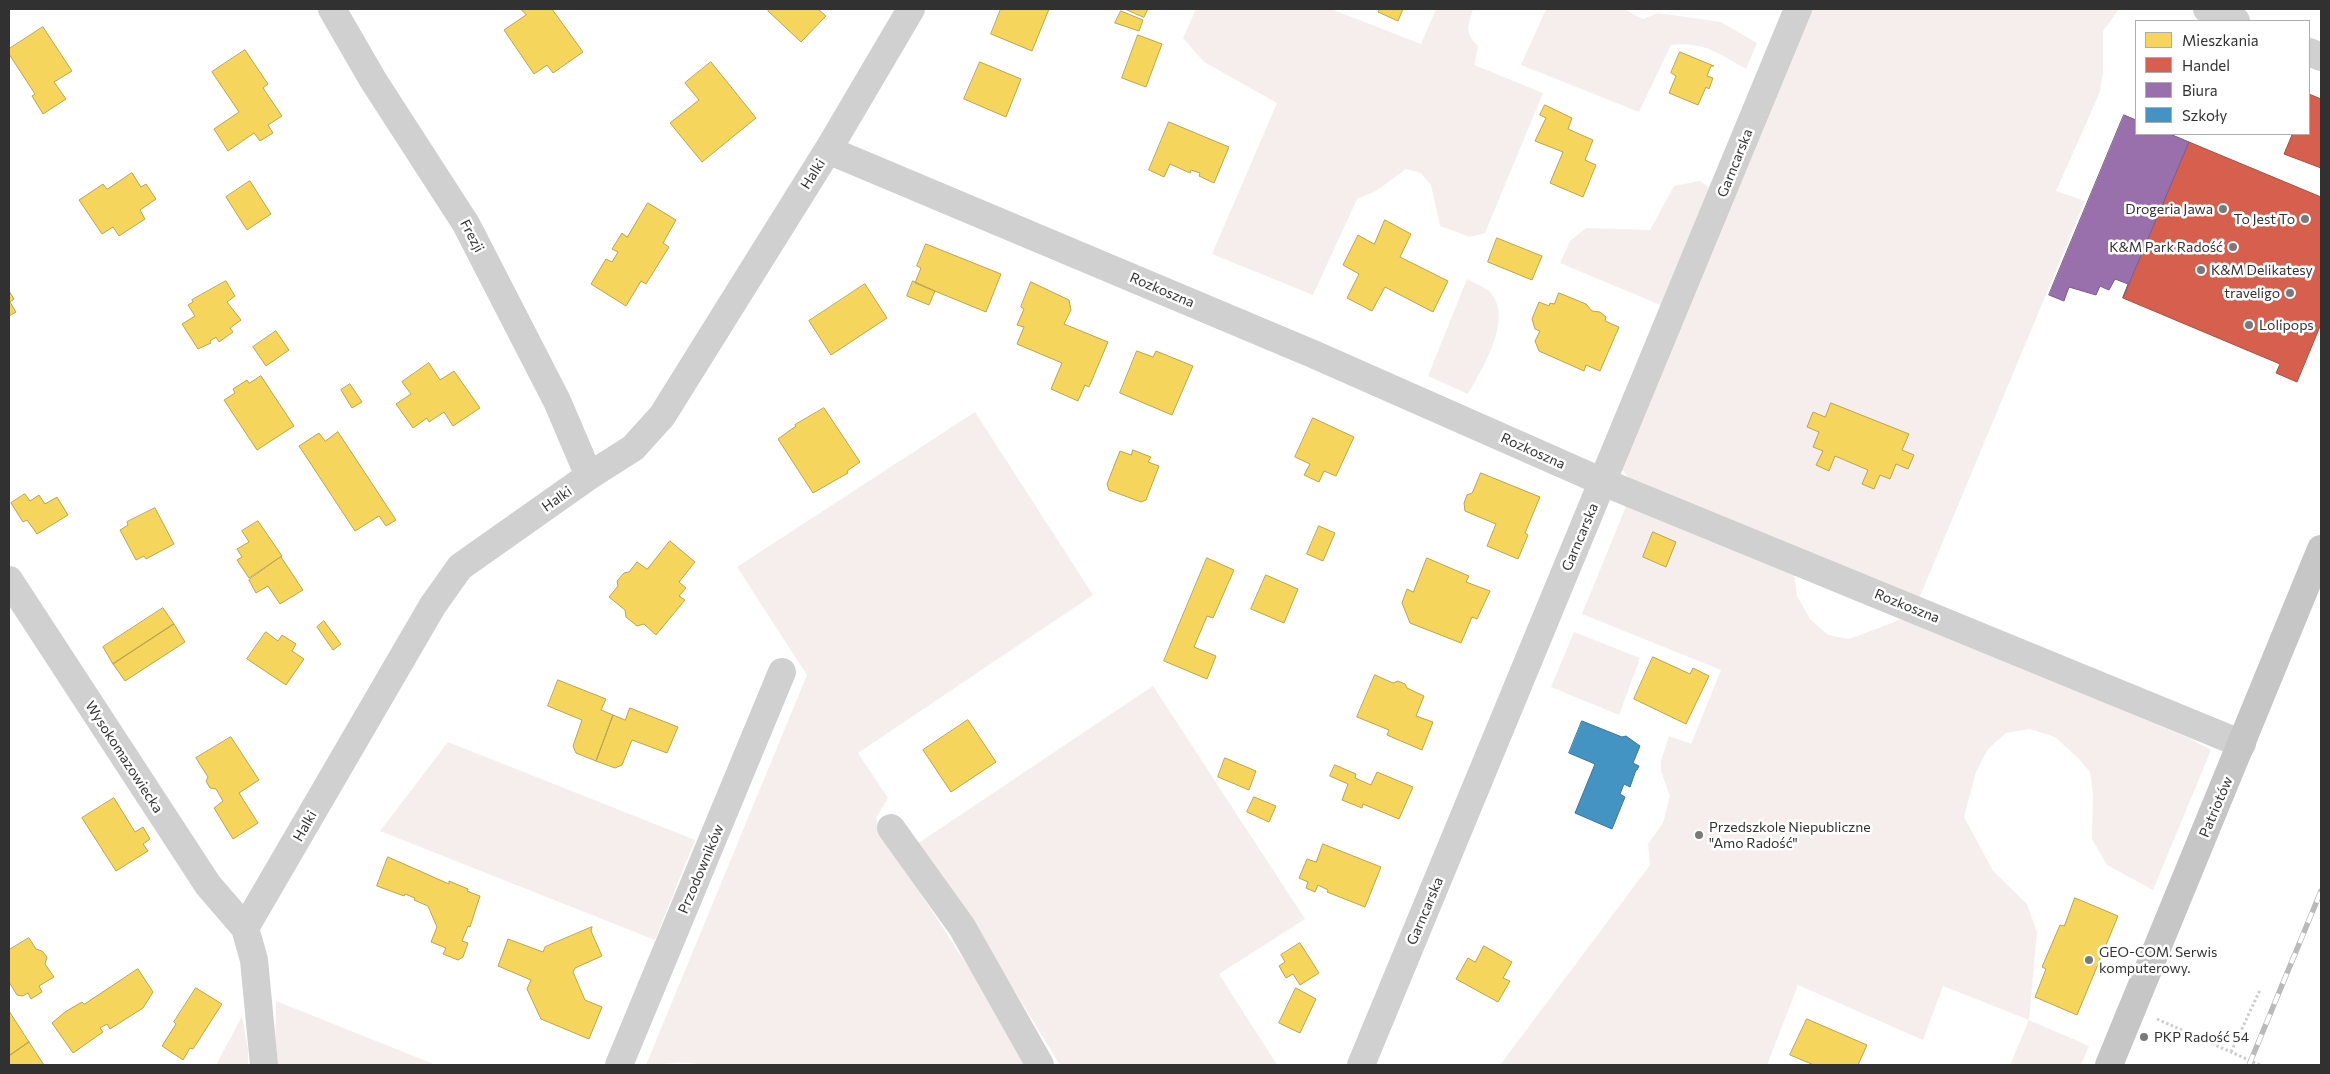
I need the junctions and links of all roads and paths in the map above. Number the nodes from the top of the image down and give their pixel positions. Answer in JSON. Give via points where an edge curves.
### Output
{"nodes":[{"id":1,"x":332,"y":9,"type":"edge"},
{"id":2,"x":911,"y":9,"type":"edge"},
{"id":3,"x":1798,"y":9,"type":"edge"},
{"id":4,"x":2207,"y":9,"type":"edge"},
{"id":5,"x":2234,"y":20,"type":"edge"},
{"id":6,"x":828,"y":150,"type":"junction"},
{"id":7,"x":589,"y":476,"type":"junction"},
{"id":8,"x":1603,"y":482,"type":"junction"},
{"id":9,"x":2321,"y":549,"type":"edge"},
{"id":10,"x":9,"y":580,"type":"edge"},
{"id":11,"x":782,"y":672,"type":"dead end"},
{"id":12,"x":2242,"y":744,"type":"junction"},
{"id":13,"x":891,"y":828,"type":"dead end"},
{"id":14,"x":245,"y":928,"type":"junction"},
{"id":15,"x":2260,"y":990,"type":"dead end"},
{"id":16,"x":2154,"y":1018,"type":"dead end"},
{"id":17,"x":2231,"y":1052,"type":"junction"},
{"id":18,"x":264,"y":1065,"type":"edge"},
{"id":19,"x":619,"y":1065,"type":"edge"},
{"id":20,"x":1040,"y":1065,"type":"edge"},
{"id":21,"x":1361,"y":1065,"type":"edge"},
{"id":22,"x":2109,"y":1065,"type":"edge"},
{"id":23,"x":2260,"y":1065,"type":"edge"}],
"edges":[{"from":1,"to":7,"type":"street","name":"Frezji","via":[[373,80],[466,224],[557,401]]},
{"from":2,"to":6,"type":"street","name":"Halki"},
{"from":3,"to":8,"type":"street","name":"Garncarska"},
{"from":4,"to":5,"type":"street"},
{"from":6,"to":7,"type":"street","name":"Halki","via":[[662,416],[633,448]]},
{"from":6,"to":8,"type":"street","name":"Rozkoszna","via":[[1313,354]]},
{"from":7,"to":14,"type":"street","name":"Halki","via":[[460,567],[433,605]]},
{"from":8,"to":12,"type":"street","name":"Rozkoszna"},
{"from":8,"to":21,"type":"street","name":"Garncarska"},
{"from":9,"to":12,"type":"main road","name":"Patriotów"},
{"from":10,"to":14,"type":"street","name":"Wysokomazowiecka","via":[[208,885]]},
{"from":11,"to":19,"type":"street","name":"Przodowników"},
{"from":12,"to":22,"type":"main road","name":"Patriotów"},
{"from":13,"to":20,"type":"street","via":[[962,927]]},
{"from":14,"to":18,"type":"street","via":[[254,960]]},
{"from":15,"to":17,"type":"path"},
{"from":16,"to":17,"type":"path"},
{"from":17,"to":23,"type":"path"}]}
